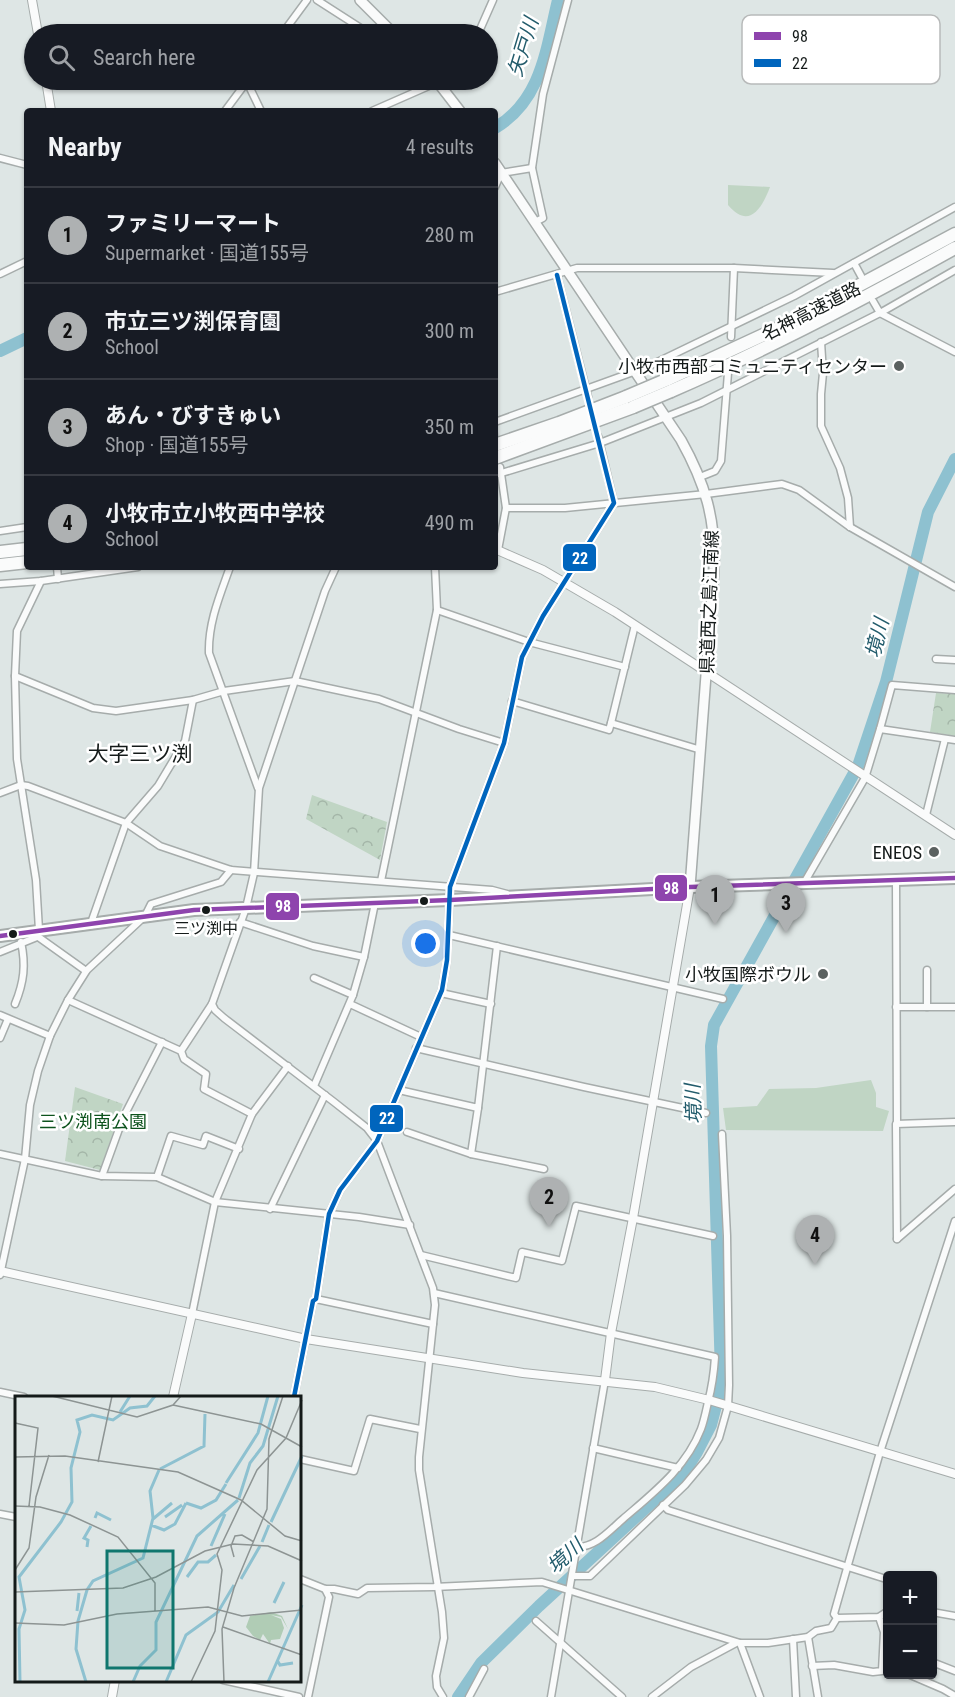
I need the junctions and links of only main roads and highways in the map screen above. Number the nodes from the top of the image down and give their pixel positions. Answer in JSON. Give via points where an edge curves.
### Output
{"nodes":[{"id":1,"x":360,"y":0,"type":"edge"},
{"id":2,"x":384,"y":24,"type":"edge"},
{"id":3,"x":446,"y":90,"type":"edge"},
{"id":4,"x":458,"y":108,"type":"edge"},
{"id":5,"x":498,"y":168,"type":"edge"},
{"id":6,"x":955,"y":234,"type":"edge"},
{"id":7,"x":955,"y":248,"type":"edge"},
{"id":8,"x":668,"y":386,"type":"junction"},
{"id":9,"x":630,"y":402,"type":"junction"},
{"id":10,"x":498,"y":444,"type":"edge"},
{"id":11,"x":498,"y":468,"type":"edge"},
{"id":12,"x":24,"y":549,"type":"edge"},
{"id":13,"x":0,"y":552,"type":"edge"},
{"id":14,"x":24,"y":562,"type":"edge"},
{"id":15,"x":0,"y":565,"type":"edge"},
{"id":16,"x":955,"y":878,"type":"edge"},
{"id":17,"x":690,"y":887,"type":"junction"},
{"id":18,"x":0,"y":936,"type":"edge"}],
"edges":[{"from":1,"to":2,"type":"main road"},
{"from":3,"to":4,"type":"main road"},
{"from":5,"to":17,"type":"main road","name":"県道西之島江南線","via":[[681,440],[706,494],[715,547]]},
{"from":6,"to":8,"type":"highway","name":"名神高速道路"},
{"from":7,"to":8,"type":"highway","name":"名神高速道路","via":[[791,336]]},
{"from":8,"to":9,"type":"highway","name":"名神高速道路","bridge":true},
{"from":9,"to":10,"type":"highway","name":"名神高速道路"},
{"from":9,"to":11,"type":"highway","name":"名神高速道路"},
{"from":12,"to":13,"type":"highway"},
{"from":14,"to":15,"type":"highway"},
{"from":16,"to":17,"type":"highway"},
{"from":17,"to":18,"type":"highway","via":[[194,910]]}]}
